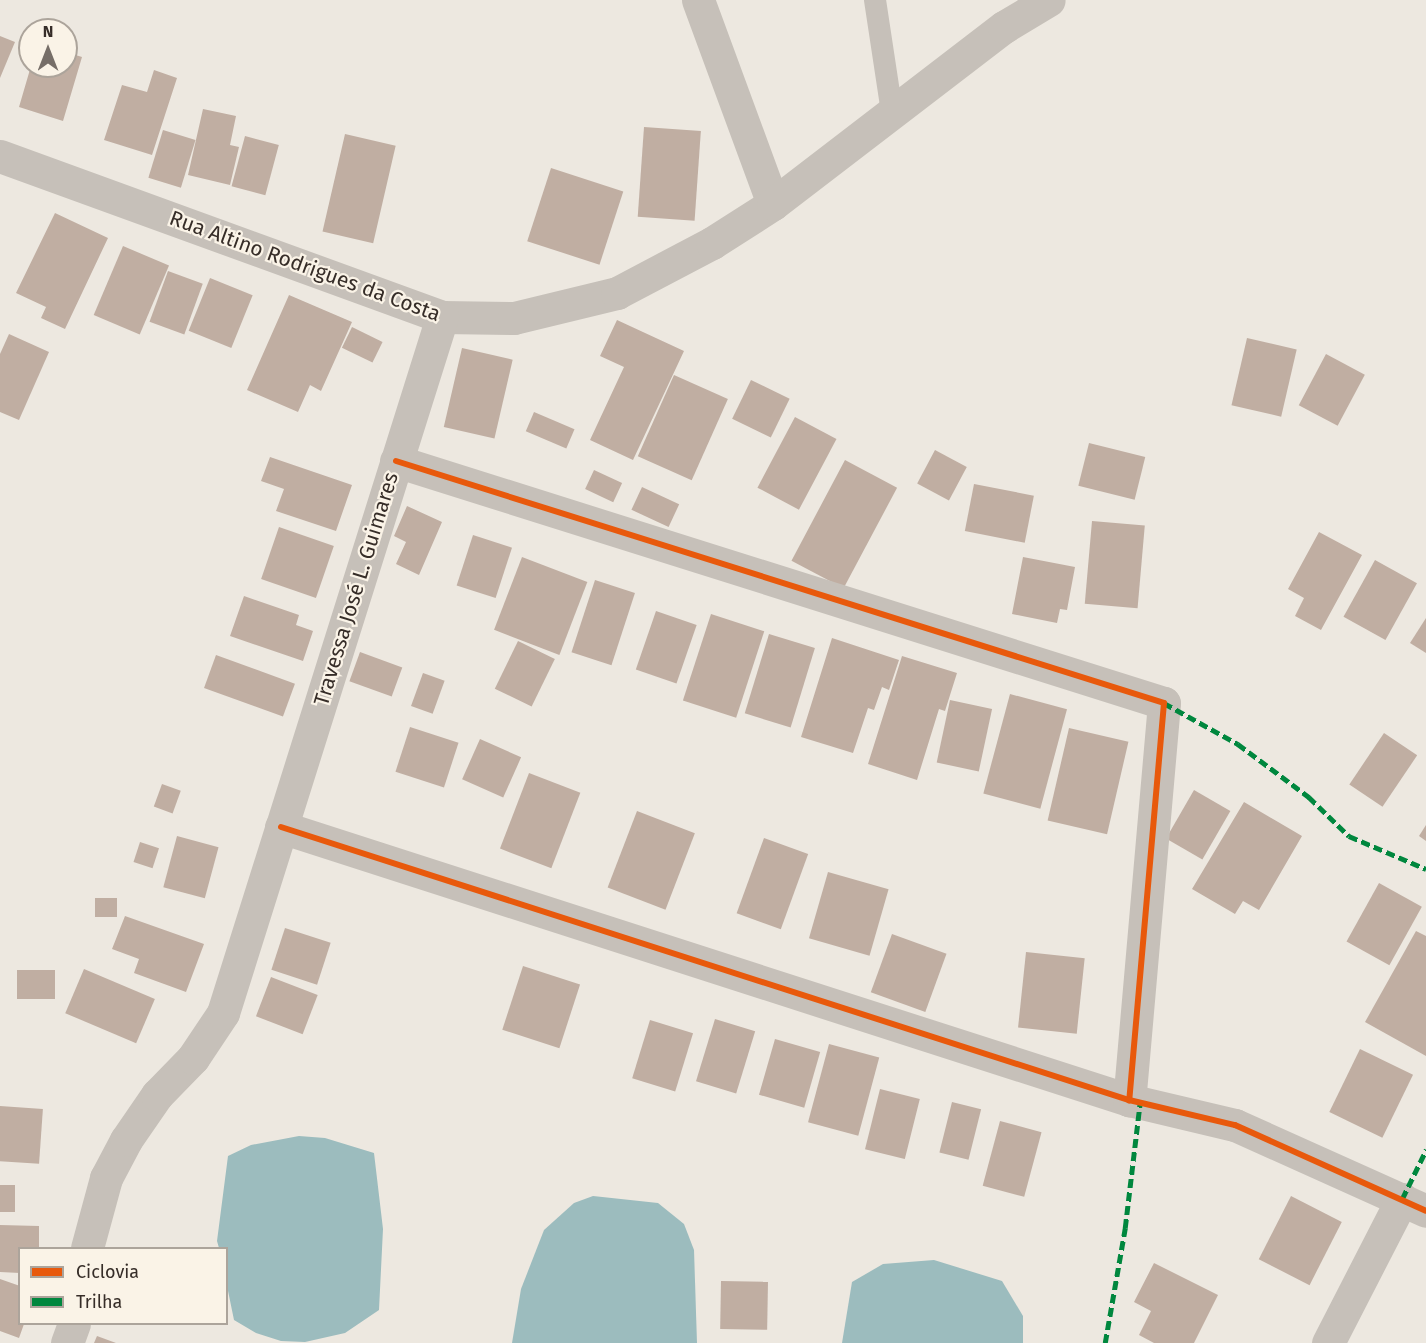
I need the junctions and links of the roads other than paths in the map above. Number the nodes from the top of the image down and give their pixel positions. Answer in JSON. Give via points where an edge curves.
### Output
{"nodes":[{"id":1,"x":698,"y":0,"type":"edge"},
{"id":2,"x":875,"y":0,"type":"edge"},
{"id":3,"x":1049,"y":0,"type":"edge"},
{"id":4,"x":892,"y":112,"type":"junction"},
{"id":5,"x":0,"y":156,"type":"edge"},
{"id":6,"x":772,"y":204,"type":"junction"},
{"id":7,"x":442,"y":317,"type":"junction"},
{"id":8,"x":396,"y":461,"type":"junction"},
{"id":9,"x":281,"y":826,"type":"junction"},
{"id":10,"x":1129,"y":1100,"type":"junction"},
{"id":11,"x":1414,"y":1205,"type":"edge"},
{"id":12,"x":87,"y":1247,"type":"edge"},
{"id":13,"x":73,"y":1325,"type":"edge"},
{"id":14,"x":67,"y":1343,"type":"edge"},
{"id":15,"x":1328,"y":1343,"type":"edge"}],
"edges":[{"from":1,"to":6,"type":"street"},
{"from":2,"to":4,"type":"lane"},
{"from":3,"to":4,"type":"street","name":"Rua Altino Rodrigues da Costa","via":[[1004,27]]},
{"from":4,"to":6,"type":"street","name":"Rua Altino Rodrigues da Costa"},
{"from":5,"to":7,"type":"street","name":"Rua Altino Rodrigues da Costa"},
{"from":6,"to":7,"type":"street","name":"Rua Altino Rodrigues da Costa","via":[[712,243],[617,293],[514,318]]},
{"from":7,"to":8,"type":"street","name":"Travessa José L. Guimares"},
{"from":8,"to":9,"type":"street","name":"Travessa José L. Guimares"},
{"from":8,"to":10,"type":"street","via":[[1164,704]]},
{"from":9,"to":10,"type":"street"},
{"from":9,"to":12,"type":"street","name":"Travessa José L. Guimares","via":[[223,1013],[193,1058],[157,1095],[126,1140],[106,1179]]},
{"from":10,"to":11,"type":"street","via":[[1235,1125]]},
{"from":11,"to":15,"type":"street"},
{"from":13,"to":14,"type":"street"}]}
